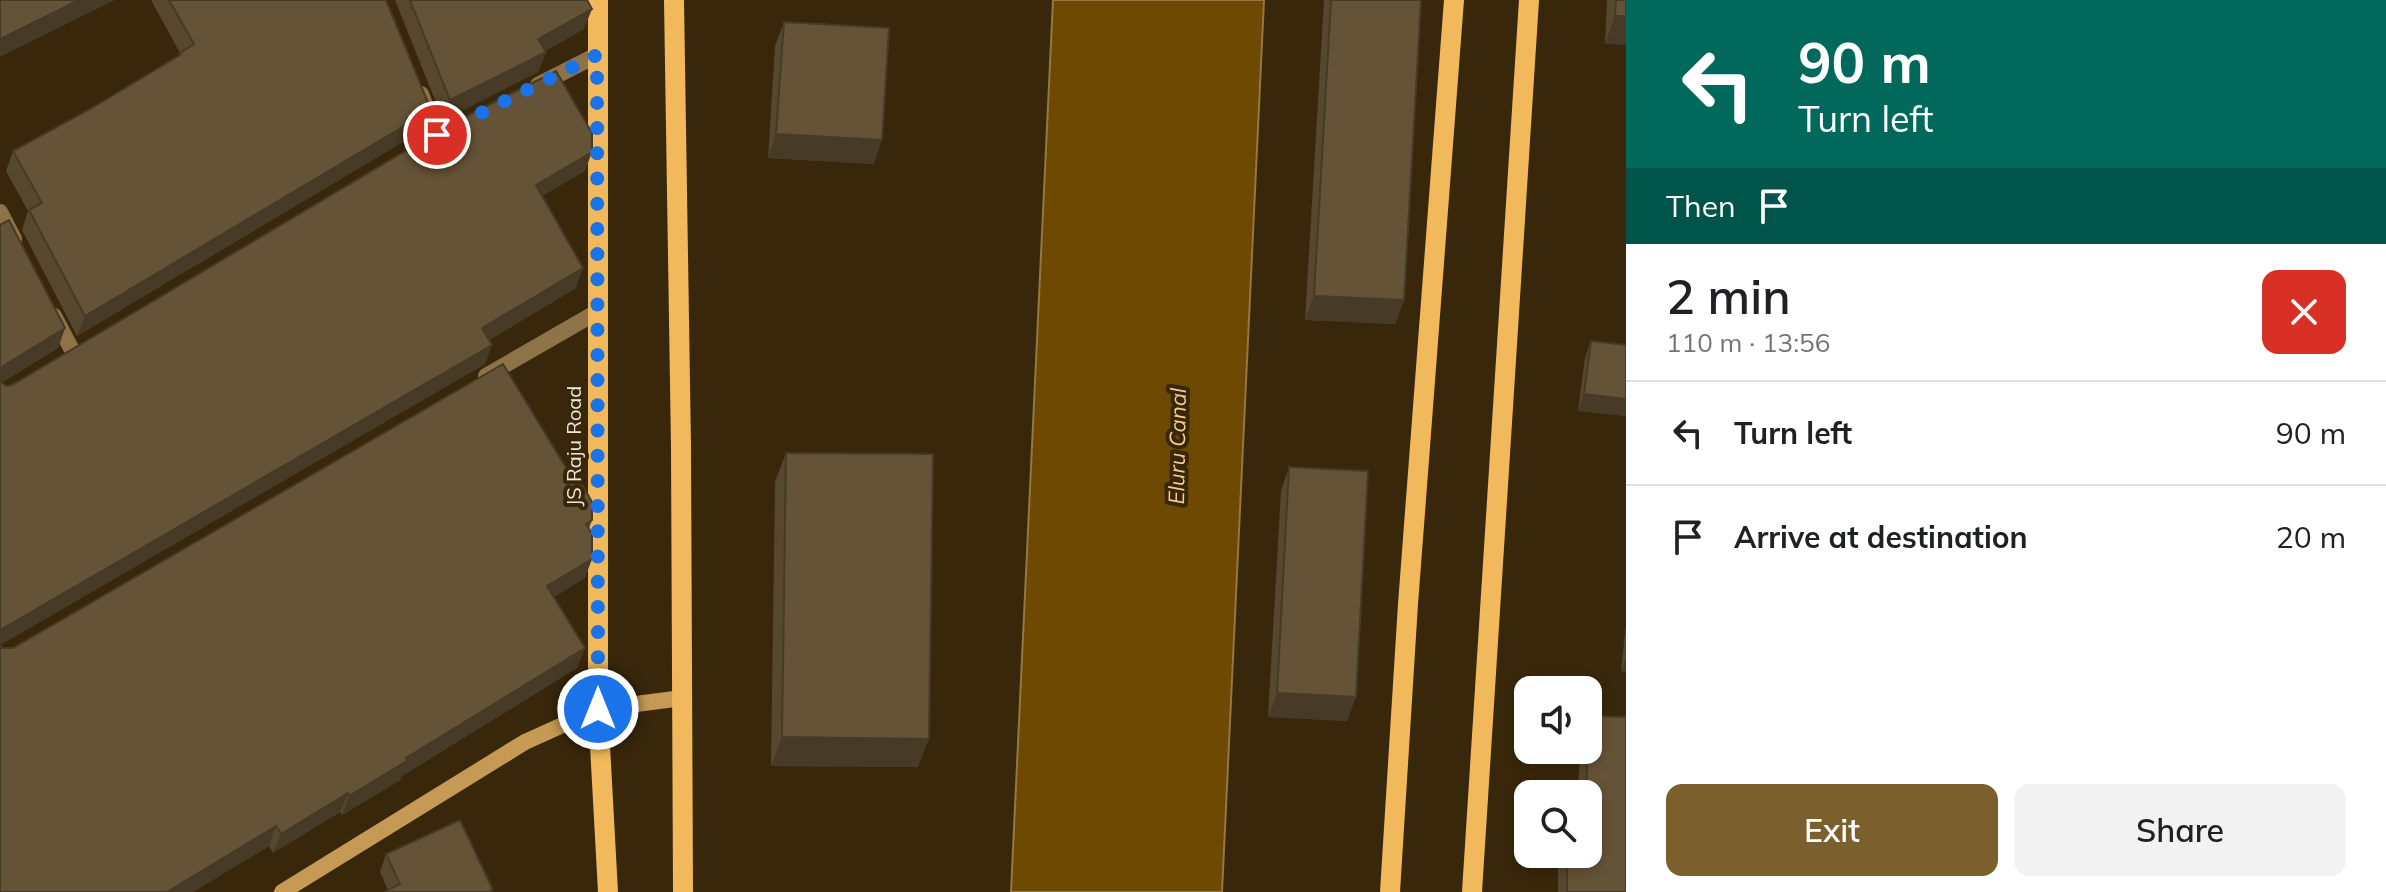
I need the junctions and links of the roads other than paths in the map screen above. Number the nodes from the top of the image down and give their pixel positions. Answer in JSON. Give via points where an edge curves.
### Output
{"nodes":[{"id":1,"x":598,"y":0,"type":"edge"},
{"id":2,"x":674,"y":0,"type":"edge"},
{"id":3,"x":1454,"y":0,"type":"edge"},
{"id":4,"x":1529,"y":0,"type":"edge"},
{"id":5,"x":597,"y":55,"type":"junction"},
{"id":6,"x":415,"y":81,"type":"edge"},
{"id":7,"x":517,"y":95,"type":"edge"},
{"id":8,"x":437,"y":135,"type":"edge"},
{"id":9,"x":0,"y":212,"type":"edge"},
{"id":10,"x":22,"y":253,"type":"edge"},
{"id":11,"x":43,"y":295,"type":"edge"},
{"id":12,"x":597,"y":312,"type":"junction"},
{"id":13,"x":72,"y":350,"type":"edge"},
{"id":14,"x":475,"y":382,"type":"edge"},
{"id":15,"x":682,"y":698,"type":"junction"},
{"id":16,"x":598,"y":709,"type":"junction"},
{"id":17,"x":282,"y":892,"type":"edge"},
{"id":18,"x":608,"y":892,"type":"edge"},
{"id":19,"x":683,"y":892,"type":"edge"},
{"id":20,"x":1390,"y":892,"type":"edge"},
{"id":21,"x":1472,"y":892,"type":"edge"}],
"edges":[{"from":1,"to":5,"type":"main road","name":"JS Raju Road"},
{"from":2,"to":15,"type":"main road"},
{"from":3,"to":20,"type":"main road"},
{"from":4,"to":21,"type":"main road"},
{"from":5,"to":7,"type":"street"},
{"from":5,"to":12,"type":"main road","name":"JS Raju Road"},
{"from":6,"to":8,"type":"street"},
{"from":9,"to":10,"type":"street"},
{"from":11,"to":13,"type":"street"},
{"from":12,"to":14,"type":"street"},
{"from":12,"to":16,"type":"main road","name":"JS Raju Road"},
{"from":15,"to":16,"type":"street"},
{"from":15,"to":19,"type":"main road"},
{"from":16,"to":17,"type":"street","via":[[525,742]]},
{"from":16,"to":18,"type":"main road","name":"JS Raju Road"}]}
